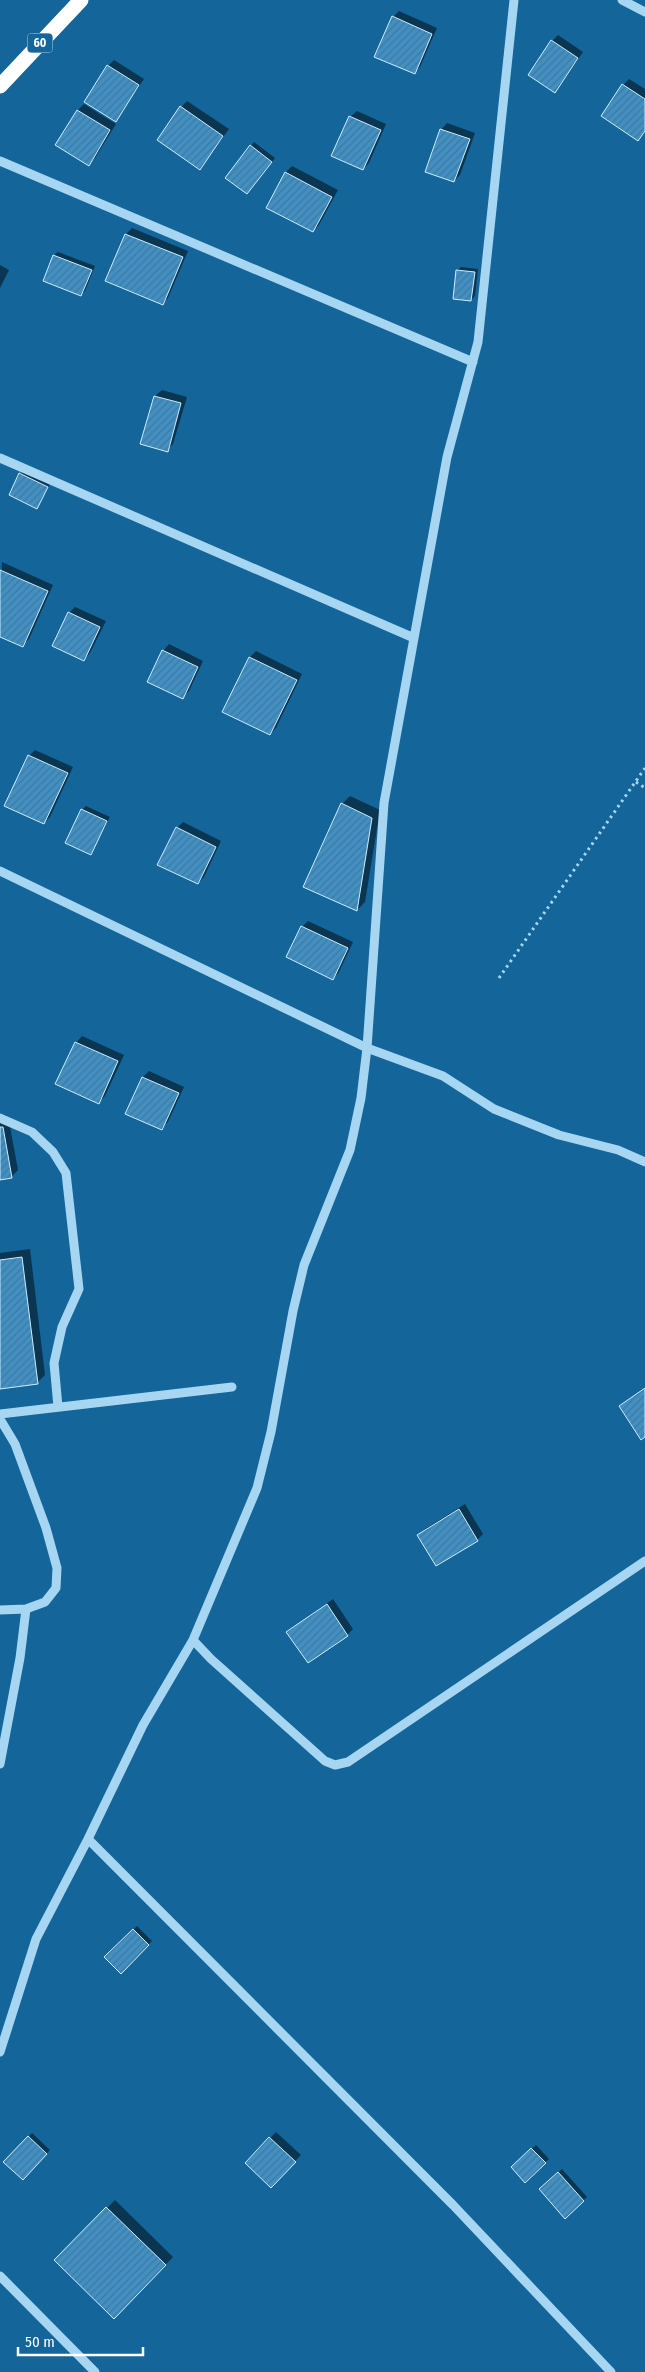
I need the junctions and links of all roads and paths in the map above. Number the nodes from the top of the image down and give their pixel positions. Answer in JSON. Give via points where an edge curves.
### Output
{"nodes":[{"id":1,"x":81,"y":0,"type":"edge"},
{"id":2,"x":514,"y":0,"type":"edge"},
{"id":3,"x":622,"y":0,"type":"edge"},
{"id":4,"x":645,"y":12,"type":"edge"},
{"id":5,"x":0,"y":86,"type":"edge"},
{"id":6,"x":0,"y":161,"type":"edge"},
{"id":7,"x":473,"y":362,"type":"junction"},
{"id":8,"x":0,"y":458,"type":"edge"},
{"id":9,"x":414,"y":638,"type":"junction"},
{"id":10,"x":645,"y":768,"type":"edge"},
{"id":11,"x":636,"y":782,"type":"junction"},
{"id":12,"x":645,"y":788,"type":"edge"},
{"id":13,"x":0,"y":871,"type":"edge"},
{"id":14,"x":499,"y":978,"type":"dead end"},
{"id":15,"x":367,"y":1048,"type":"junction"},
{"id":16,"x":0,"y":1118,"type":"edge"},
{"id":17,"x":645,"y":1162,"type":"edge"},
{"id":18,"x":232,"y":1387,"type":"dead end"},
{"id":19,"x":58,"y":1407,"type":"junction"},
{"id":20,"x":0,"y":1414,"type":"edge"},
{"id":21,"x":0,"y":1419,"type":"edge"},
{"id":22,"x":645,"y":1561,"type":"edge"},
{"id":23,"x":26,"y":1609,"type":"junction"},
{"id":24,"x":0,"y":1610,"type":"edge"},
{"id":25,"x":192,"y":1640,"type":"junction"},
{"id":26,"x":0,"y":1764,"type":"edge"},
{"id":27,"x":88,"y":1839,"type":"junction"},
{"id":28,"x":0,"y":2052,"type":"edge"},
{"id":29,"x":0,"y":2276,"type":"edge"},
{"id":30,"x":94,"y":2372,"type":"edge"},
{"id":31,"x":611,"y":2372,"type":"edge"}],
"edges":[{"from":1,"to":5,"type":"highway","number":"60"},
{"from":2,"to":7,"type":"street","via":[[478,342]]},
{"from":3,"to":4,"type":"street"},
{"from":6,"to":7,"type":"street"},
{"from":7,"to":9,"type":"street","via":[[448,457]]},
{"from":8,"to":9,"type":"street"},
{"from":9,"to":15,"type":"street","via":[[384,803]]},
{"from":10,"to":11,"type":"path"},
{"from":11,"to":12,"type":"path"},
{"from":11,"to":14,"type":"path"},
{"from":13,"to":15,"type":"street"},
{"from":15,"to":17,"type":"street","via":[[443,1076],[494,1109],[559,1136],[618,1150]]},
{"from":15,"to":25,"type":"street","via":[[350,1150],[304,1265],[257,1488]]},
{"from":16,"to":19,"type":"street","via":[[32,1132],[53,1152],[66,1173],[79,1288],[62,1327],[54,1363]]},
{"from":18,"to":19,"type":"street"},
{"from":19,"to":20,"type":"street"},
{"from":21,"to":23,"type":"street","via":[[15,1444],[57,1568],[56,1588],[45,1602]]},
{"from":22,"to":25,"type":"street","via":[[348,1762],[335,1765],[319,1756]]},
{"from":23,"to":24,"type":"street"},
{"from":23,"to":26,"type":"street"},
{"from":25,"to":27,"type":"street","via":[[144,1725]]},
{"from":27,"to":28,"type":"street","via":[[36,1939]]},
{"from":27,"to":31,"type":"street","via":[[446,2198]]},
{"from":29,"to":30,"type":"street"}]}
